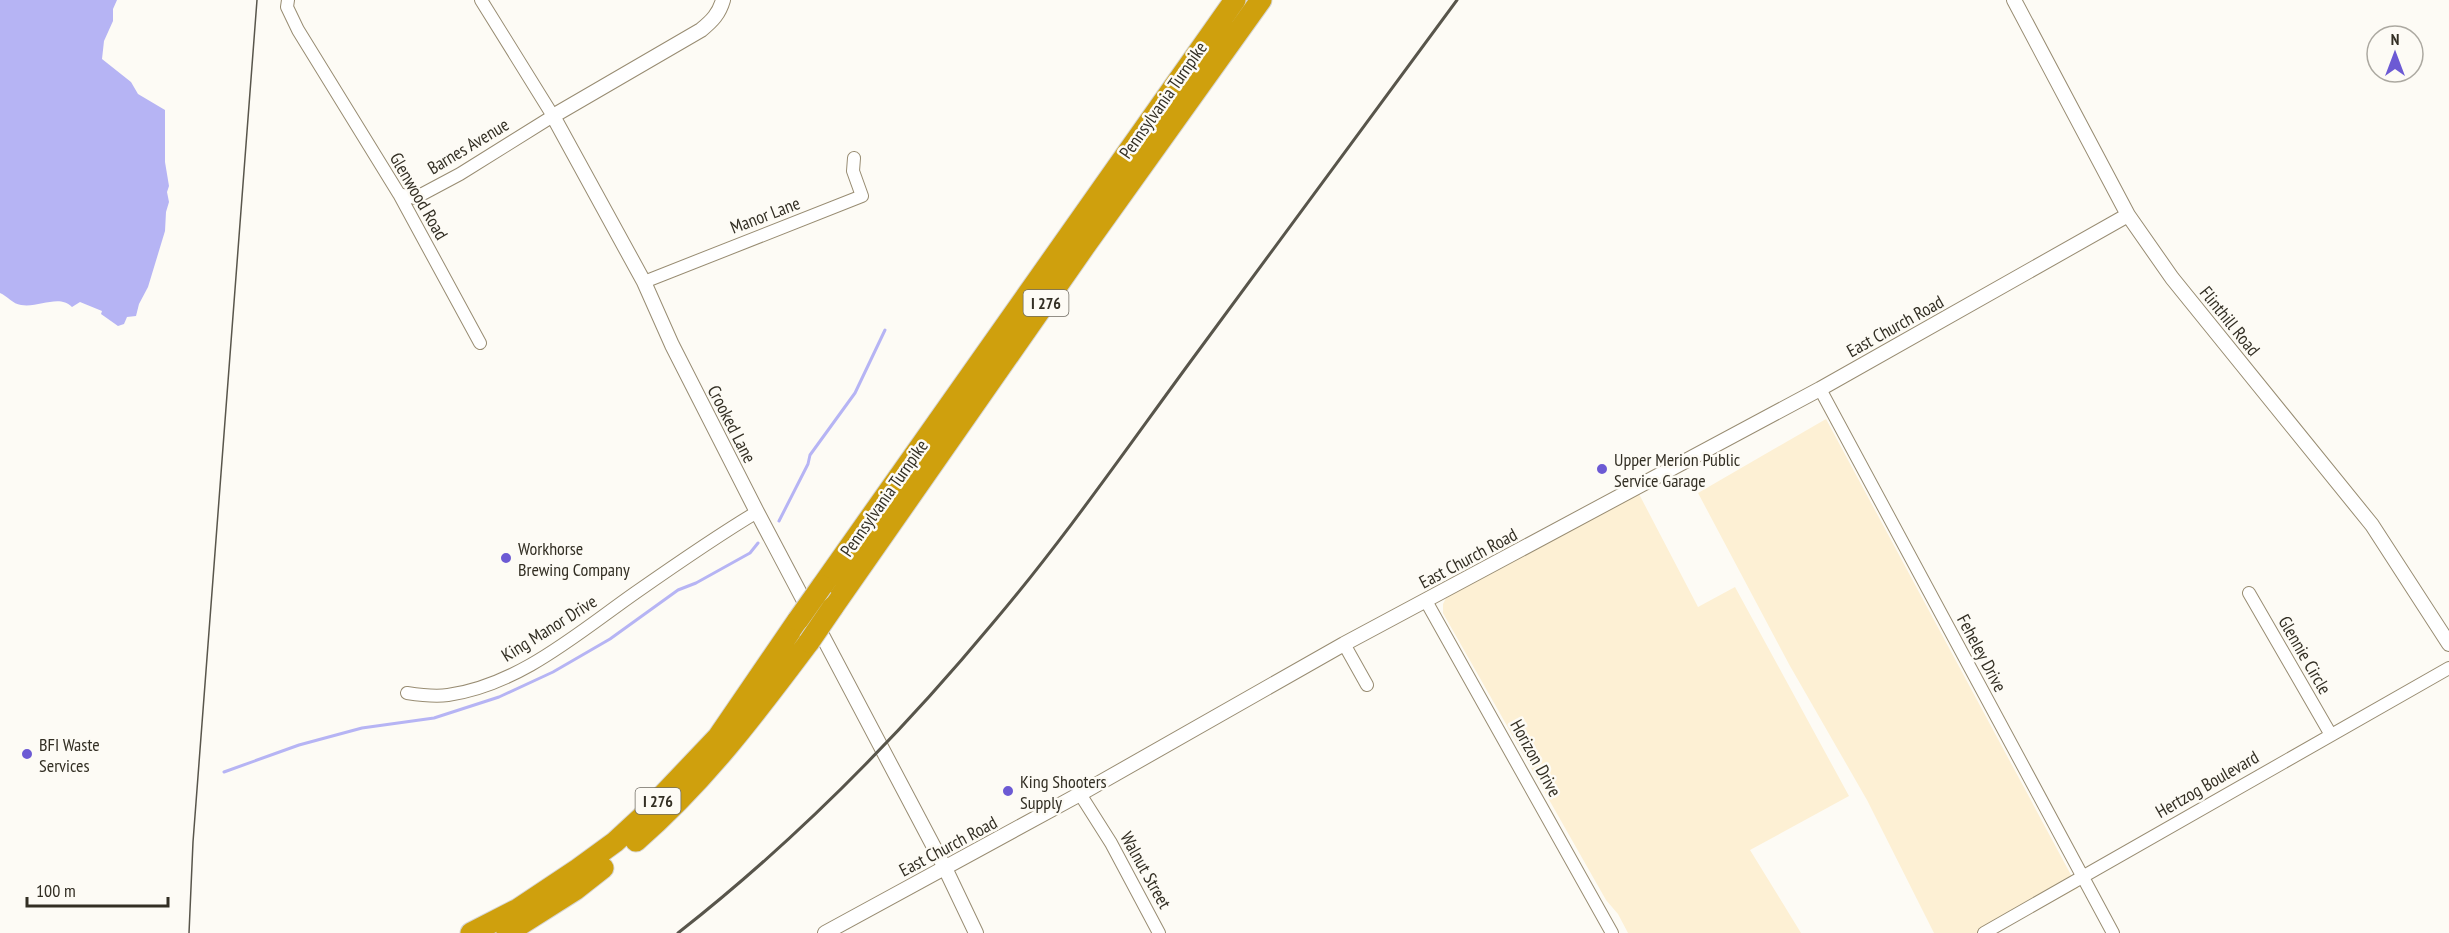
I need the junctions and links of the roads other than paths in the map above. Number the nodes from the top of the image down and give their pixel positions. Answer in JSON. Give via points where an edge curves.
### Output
{"nodes":[{"id":1,"x":288,"y":0,"type":"edge"},
{"id":2,"x":480,"y":0,"type":"edge"},
{"id":3,"x":723,"y":0,"type":"edge"},
{"id":4,"x":1235,"y":0,"type":"edge"},
{"id":5,"x":1262,"y":0,"type":"edge"},
{"id":6,"x":2014,"y":0,"type":"edge"},
{"id":7,"x":553,"y":116,"type":"junction"},
{"id":8,"x":854,"y":158,"type":"dead end"},
{"id":9,"x":399,"y":194,"type":"junction"},
{"id":10,"x":2128,"y":215,"type":"junction"},
{"id":11,"x":644,"y":282,"type":"junction"},
{"id":12,"x":480,"y":343,"type":"dead end"},
{"id":13,"x":1820,"y":389,"type":"junction"},
{"id":14,"x":756,"y":512,"type":"junction"},
{"id":15,"x":2248,"y":593,"type":"dead end"},
{"id":16,"x":1426,"y":601,"type":"junction"},
{"id":17,"x":1344,"y":644,"type":"junction"},
{"id":18,"x":2449,"y":644,"type":"edge"},
{"id":19,"x":2449,"y":668,"type":"edge"},
{"id":20,"x":1367,"y":685,"type":"dead end"},
{"id":21,"x":407,"y":693,"type":"dead end"},
{"id":22,"x":2331,"y":735,"type":"junction"},
{"id":23,"x":1080,"y":794,"type":"junction"},
{"id":24,"x":945,"y":868,"type":"junction"},
{"id":25,"x":2082,"y":876,"type":"junction"},
{"id":26,"x":471,"y":933,"type":"edge"},
{"id":27,"x":507,"y":933,"type":"edge"},
{"id":28,"x":825,"y":933,"type":"edge"},
{"id":29,"x":976,"y":933,"type":"edge"},
{"id":30,"x":1159,"y":933,"type":"edge"},
{"id":31,"x":1612,"y":933,"type":"edge"},
{"id":32,"x":1984,"y":933,"type":"edge"},
{"id":33,"x":2113,"y":933,"type":"edge"}],
"edges":[{"from":1,"to":9,"type":"street","name":"Glenwood Road","via":[[287,7],[298,30]]},
{"from":2,"to":7,"type":"street"},
{"from":3,"to":7,"type":"street","via":[[720,11],[701,30]]},
{"from":4,"to":26,"type":"highway","name":"Pennsylvania Turnpike","number":"I 276","bridge":true,"via":[[718,737],[615,843],[518,909]]},
{"from":5,"to":27,"type":"highway","name":"Pennsylvania Turnpike","number":"I 276","bridge":true,"via":[[740,734],[698,783],[615,859]]},
{"from":6,"to":10,"type":"street","name":"Flinthill Road"},
{"from":7,"to":9,"type":"street","name":"Barnes Avenue","via":[[414,198]]},
{"from":7,"to":11,"type":"street","name":"Crooked Lane"},
{"from":8,"to":11,"type":"street","name":"Manor Lane","via":[[853,171],[862,196]]},
{"from":9,"to":12,"type":"street","name":"Glenwood Road"},
{"from":10,"to":13,"type":"street","name":"East Church Road"},
{"from":10,"to":18,"type":"street","name":"Flinthill Road","via":[[2172,278],[2372,525]]},
{"from":11,"to":14,"type":"street","name":"Crooked Lane"},
{"from":13,"to":16,"type":"street","name":"East Church Road"},
{"from":13,"to":25,"type":"street","name":"Feheley Drive"},
{"from":14,"to":21,"type":"street","name":"King Manor Drive","via":[[527,667],[449,695]]},
{"from":14,"to":24,"type":"street","name":"Crooked Lane"},
{"from":15,"to":22,"type":"street","name":"Glennie Circle"},
{"from":16,"to":17,"type":"street","name":"East Church Road"},
{"from":16,"to":31,"type":"street","name":"Horizon Drive"},
{"from":17,"to":20,"type":"street"},
{"from":17,"to":23,"type":"street","name":"East Church Road"},
{"from":19,"to":22,"type":"street","name":"Hertzog Boulevard"},
{"from":22,"to":25,"type":"street","name":"Hertzog Boulevard"},
{"from":23,"to":24,"type":"street","name":"East Church Road"},
{"from":23,"to":30,"type":"street","name":"Walnut Street"},
{"from":24,"to":28,"type":"street","name":"East Church Road"},
{"from":24,"to":29,"type":"street","name":"Crooked Lane"},
{"from":25,"to":32,"type":"street","name":"Hertzog Boulevard"},
{"from":25,"to":33,"type":"street","name":"Feheley Drive"}]}
